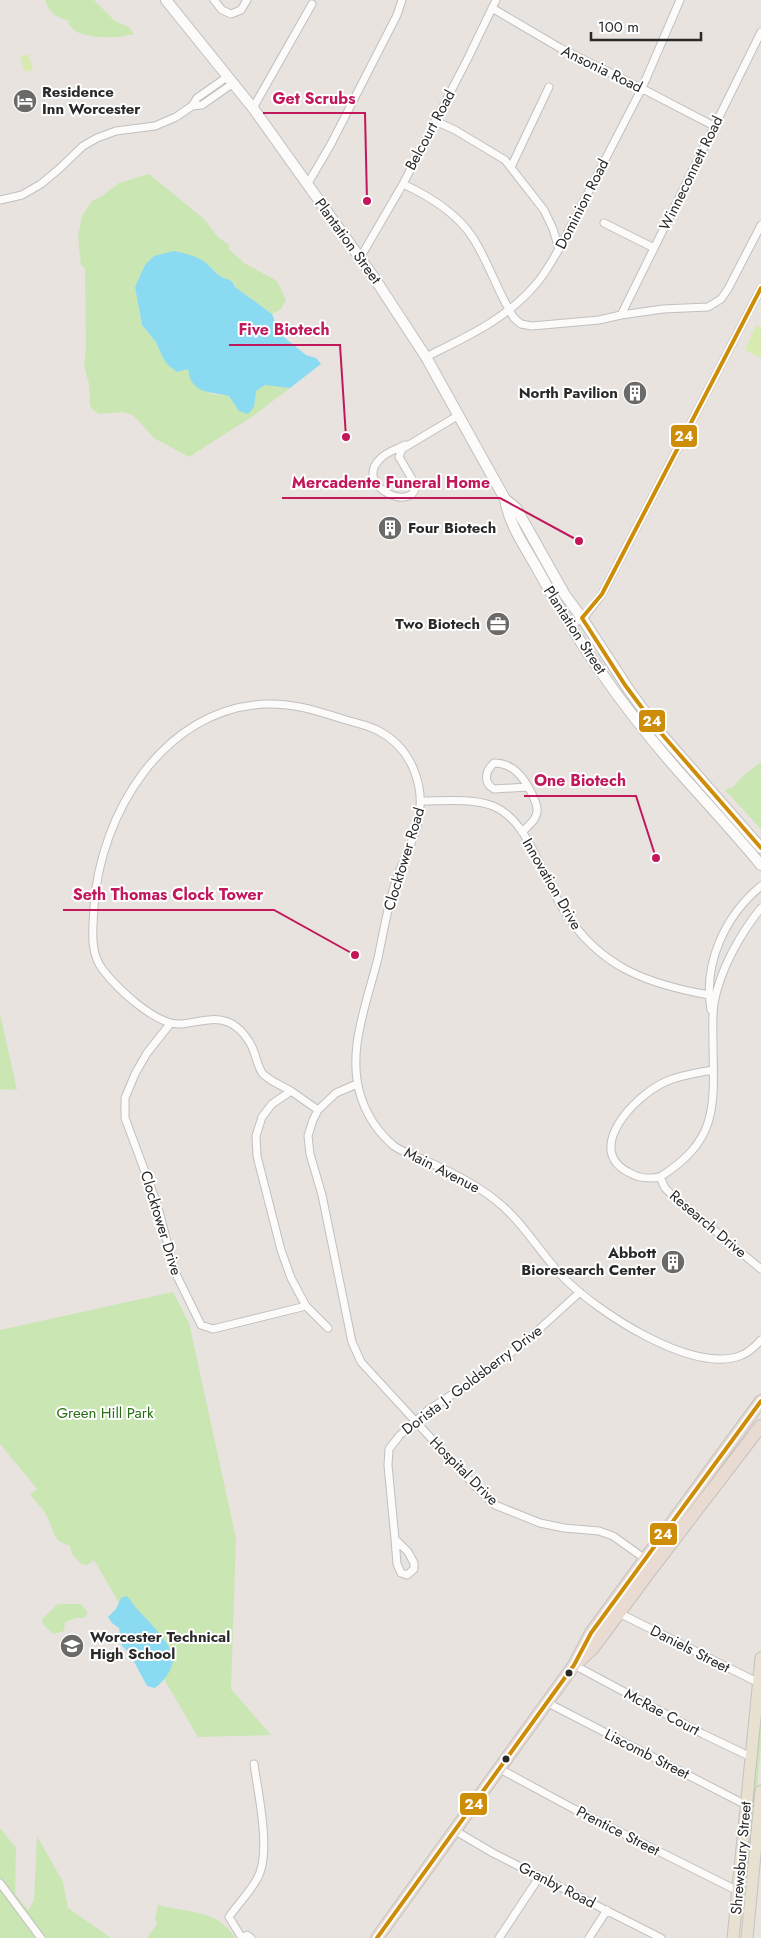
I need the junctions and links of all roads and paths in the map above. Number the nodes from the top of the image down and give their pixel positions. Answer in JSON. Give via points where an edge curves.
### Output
{"nodes":[{"id":1,"x":167,"y":0,"type":"edge"},
{"id":2,"x":214,"y":0,"type":"edge"},
{"id":3,"x":247,"y":0,"type":"edge"},
{"id":4,"x":402,"y":0,"type":"edge"},
{"id":5,"x":496,"y":0,"type":"edge"},
{"id":6,"x":680,"y":0,"type":"edge"},
{"id":7,"x":312,"y":4,"type":"dead end"},
{"id":8,"x":492,"y":8,"type":"junction"},
{"id":9,"x":761,"y":32,"type":"edge"},
{"id":10,"x":229,"y":80,"type":"junction"},
{"id":11,"x":549,"y":87,"type":"dead end"},
{"id":12,"x":642,"y":88,"type":"junction"},
{"id":13,"x":253,"y":108,"type":"junction"},
{"id":14,"x":435,"y":121,"type":"junction"},
{"id":15,"x":714,"y":126,"type":"junction"},
{"id":16,"x":511,"y":167,"type":"junction"},
{"id":17,"x":403,"y":184,"type":"junction"},
{"id":18,"x":307,"y":185,"type":"junction"},
{"id":19,"x":0,"y":200,"type":"edge"},
{"id":20,"x":604,"y":222,"type":"dead end"},
{"id":21,"x":761,"y":225,"type":"edge"},
{"id":22,"x":654,"y":248,"type":"junction"},
{"id":23,"x":559,"y":249,"type":"junction"},
{"id":24,"x":360,"y":258,"type":"junction"},
{"id":25,"x":761,"y":288,"type":"edge"},
{"id":26,"x":509,"y":310,"type":"junction"},
{"id":27,"x":621,"y":314,"type":"junction"},
{"id":28,"x":426,"y":357,"type":"junction"},
{"id":29,"x":459,"y":415,"type":"junction"},
{"id":30,"x":405,"y":445,"type":"junction"},
{"id":31,"x":505,"y":499,"type":"junction"},
{"id":32,"x":582,"y":618,"type":"junction"},
{"id":33,"x":572,"y":625,"type":"junction"},
{"id":34,"x":528,"y":787,"type":"junction"},
{"id":35,"x":421,"y":801,"type":"junction"},
{"id":36,"x":522,"y":832,"type":"junction"},
{"id":37,"x":761,"y":848,"type":"edge"},
{"id":38,"x":761,"y":865,"type":"edge"},
{"id":39,"x":761,"y":886,"type":"edge"},
{"id":40,"x":761,"y":908,"type":"edge"},
{"id":41,"x":708,"y":995,"type":"junction"},
{"id":42,"x":712,"y":1016,"type":"junction"},
{"id":43,"x":170,"y":1024,"type":"junction"},
{"id":44,"x":713,"y":1070,"type":"junction"},
{"id":45,"x":357,"y":1084,"type":"junction"},
{"id":46,"x":291,"y":1091,"type":"junction"},
{"id":47,"x":318,"y":1110,"type":"junction"},
{"id":48,"x":660,"y":1177,"type":"junction"},
{"id":49,"x":761,"y":1269,"type":"edge"},
{"id":50,"x":580,"y":1292,"type":"junction"},
{"id":51,"x":306,"y":1306,"type":"junction"},
{"id":52,"x":328,"y":1328,"type":"dead end"},
{"id":53,"x":761,"y":1340,"type":"edge"},
{"id":54,"x":761,"y":1401,"type":"edge"},
{"id":55,"x":415,"y":1422,"type":"junction"},
{"id":56,"x":758,"y":1430,"type":"edge"},
{"id":57,"x":396,"y":1539,"type":"junction"},
{"id":58,"x":649,"y":1562,"type":"junction"},
{"id":59,"x":619,"y":1613,"type":"junction"},
{"id":60,"x":761,"y":1658,"type":"edge"},
{"id":61,"x":574,"y":1665,"type":"junction"},
{"id":62,"x":759,"y":1684,"type":"edge"},
{"id":63,"x":548,"y":1703,"type":"junction"},
{"id":64,"x":751,"y":1757,"type":"junction"},
{"id":65,"x":254,"y":1764,"type":"dead end"},
{"id":66,"x":500,"y":1768,"type":"junction"},
{"id":67,"x":761,"y":1791,"type":"edge"},
{"id":68,"x":746,"y":1805,"type":"junction"},
{"id":69,"x":454,"y":1830,"type":"junction"},
{"id":70,"x":540,"y":1876,"type":"junction"},
{"id":71,"x":0,"y":1883,"type":"edge"},
{"id":72,"x":738,"y":1891,"type":"junction"},
{"id":73,"x":607,"y":1910,"type":"junction"},
{"id":74,"x":41,"y":1938,"type":"edge"},
{"id":75,"x":242,"y":1938,"type":"edge"},
{"id":76,"x":251,"y":1938,"type":"edge"},
{"id":77,"x":377,"y":1938,"type":"edge"},
{"id":78,"x":499,"y":1938,"type":"edge"},
{"id":79,"x":589,"y":1938,"type":"edge"},
{"id":80,"x":661,"y":1938,"type":"edge"},
{"id":81,"x":733,"y":1938,"type":"edge"},
{"id":82,"x":746,"y":1938,"type":"edge"}],
"edges":[{"from":1,"to":10,"type":"main road","name":"Plantation Street"},
{"from":2,"to":3,"type":"street","via":[[222,10],[231,14],[241,10]]},
{"from":4,"to":18,"type":"street","via":[[332,144]]},
{"from":5,"to":8,"type":"street","name":"Belcourt Road"},
{"from":6,"to":12,"type":"street","name":"Dominion Road"},
{"from":7,"to":13,"type":"street"},
{"from":8,"to":12,"type":"street","name":"Ansonia Road","via":[[560,48]]},
{"from":8,"to":14,"type":"street","name":"Belcourt Road"},
{"from":9,"to":15,"type":"street","name":"Winneconnett Road"},
{"from":10,"to":13,"type":"main road","name":"Plantation Street"},
{"from":10,"to":19,"type":"street","via":[[197,98],[192,106],[162,124],[116,131],[97,138],[41,184]]},
{"from":11,"to":16,"type":"street"},
{"from":12,"to":15,"type":"street","name":"Ansonia Road"},
{"from":12,"to":23,"type":"street","name":"Dominion Road"},
{"from":13,"to":18,"type":"main road","name":"Plantation Street"},
{"from":14,"to":16,"type":"street","via":[[496,154]]},
{"from":14,"to":17,"type":"street","name":"Belcourt Road"},
{"from":15,"to":22,"type":"street","name":"Winneconnett Road"},
{"from":16,"to":23,"type":"street","via":[[544,210],[554,229]]},
{"from":17,"to":24,"type":"street","name":"Belcourt Road"},
{"from":17,"to":26,"type":"street","via":[[448,211],[473,238]]},
{"from":18,"to":24,"type":"main road","name":"Plantation Street"},
{"from":20,"to":22,"type":"street"},
{"from":21,"to":27,"type":"street","via":[[728,289],[716,302],[708,306]]},
{"from":22,"to":27,"type":"street","name":"Winneconnett Road"},
{"from":23,"to":26,"type":"street","name":"Dominion Road","via":[[535,285]]},
{"from":24,"to":28,"type":"main road","name":"Plantation Street"},
{"from":25,"to":32,"type":"street","via":[[602,594]]},
{"from":26,"to":27,"type":"street","via":[[520,324],[532,326],[598,320]]},
{"from":26,"to":28,"type":"street","name":"Dominion Road"},
{"from":28,"to":29,"type":"main road","name":"Plantation Street"},
{"from":29,"to":30,"type":"street"},
{"from":29,"to":31,"type":"main road","name":"Plantation Street"},
{"from":30,"to":30,"type":"street","via":[[399,457],[416,488],[413,494],[398,497],[380,488],[374,479],[374,470],[380,459]]},
{"from":31,"to":32,"type":"main road","name":"Plantation Street","via":[[516,508],[565,595]]},
{"from":31,"to":33,"type":"main road","name":"Plantation Street","via":[[507,514],[562,613]]},
{"from":32,"to":33,"type":"street"},
{"from":32,"to":37,"type":"main road","name":"Plantation Street","via":[[660,732]]},
{"from":33,"to":38,"type":"main road","name":"Plantation Street","via":[[640,724]]},
{"from":34,"to":34,"type":"street","via":[[521,775],[510,767],[494,763],[488,771],[487,781],[493,788]]},
{"from":34,"to":36,"type":"street","via":[[537,812]]},
{"from":35,"to":36,"type":"street","name":"Innovation Drive","via":[[493,806],[507,814]]},
{"from":35,"to":43,"type":"street","name":"Clocktower Road","via":[[414,769],[396,743],[372,728],[306,707],[267,704],[239,708],[202,722],[171,744],[135,784],[112,826],[97,878],[93,939],[97,960],[108,976],[142,1007]]},
{"from":35,"to":45,"type":"street","name":"Clocktower Road","via":[[416,830],[393,890],[368,995],[356,1051]]},
{"from":36,"to":41,"type":"street","name":"Innovation Drive","via":[[564,911],[596,950],[622,969],[646,980]]},
{"from":39,"to":41,"type":"street","name":"Research Drive","via":[[738,911],[723,934],[713,960]]},
{"from":40,"to":42,"type":"street","name":"Research Drive","via":[[735,947],[719,985]]},
{"from":41,"to":42,"type":"street","name":"Research Drive"},
{"from":42,"to":44,"type":"street","name":"Research Drive"},
{"from":43,"to":46,"type":"street","via":[[210,1020],[235,1026],[250,1042],[260,1071]]},
{"from":43,"to":51,"type":"street","name":"Clocktower Drive","via":[[135,1074],[125,1098],[125,1118],[157,1204],[174,1272],[201,1325],[213,1329]]},
{"from":44,"to":48,"type":"street","name":"Research Drive","via":[[712,1108],[706,1128],[689,1155]]},
{"from":44,"to":48,"type":"street","name":"Research Drive","via":[[682,1076],[654,1088],[632,1107],[611,1138],[614,1159],[622,1169],[635,1176]]},
{"from":45,"to":47,"type":"street","via":[[336,1093]]},
{"from":45,"to":50,"type":"street","name":"Main Avenue","via":[[370,1117],[393,1144],[456,1175],[496,1200]]},
{"from":46,"to":47,"type":"street"},
{"from":46,"to":51,"type":"street","via":[[265,1112],[256,1136],[257,1156],[287,1269]]},
{"from":47,"to":55,"type":"street","via":[[308,1136],[310,1154],[322,1195],[352,1342],[361,1362]]},
{"from":48,"to":49,"type":"street","name":"Research Drive","via":[[672,1195]]},
{"from":50,"to":53,"type":"street","via":[[638,1333],[688,1353],[719,1359],[735,1358],[747,1354]]},
{"from":50,"to":55,"type":"street","name":"Dorista J. Goldsberry Drive","via":[[524,1343]]},
{"from":51,"to":52,"type":"street"},
{"from":54,"to":58,"type":"highway"},
{"from":55,"to":57,"type":"street","name":"Dorista J. Goldsberry Drive","via":[[397,1438],[387,1455]]},
{"from":55,"to":58,"type":"street","name":"Hospital Drive","via":[[495,1504],[540,1523],[606,1533],[621,1540]]},
{"from":56,"to":58,"type":"highway"},
{"from":57,"to":57,"type":"street","name":"Dorista J. Goldsberry Drive","via":[[414,1563],[414,1569],[407,1575],[401,1573],[397,1564]]},
{"from":58,"to":59,"type":"highway"},
{"from":58,"to":61,"type":"highway","via":[[591,1633]]},
{"from":59,"to":61,"type":"highway","via":[[594,1648]]},
{"from":59,"to":62,"type":"street","name":"Daniels Street"},
{"from":60,"to":62,"type":"main road","name":"Shrewsbury Street"},
{"from":61,"to":63,"type":"highway"},
{"from":61,"to":64,"type":"street","name":"McRae Court"},
{"from":62,"to":64,"type":"main road","name":"Shrewsbury Street"},
{"from":63,"to":66,"type":"highway"},
{"from":63,"to":68,"type":"street","name":"Liscomb Street"},
{"from":64,"to":68,"type":"main road","name":"Shrewsbury Street"},
{"from":65,"to":75,"type":"street","via":[[263,1864],[258,1878],[229,1917]]},
{"from":66,"to":69,"type":"highway"},
{"from":66,"to":72,"type":"street","name":"Prentice Street"},
{"from":67,"to":82,"type":"main road","name":"Shrewsbury Street"},
{"from":68,"to":72,"type":"main road","name":"Shrewsbury Street"},
{"from":69,"to":70,"type":"street","name":"Granby Road"},
{"from":69,"to":77,"type":"highway"},
{"from":70,"to":73,"type":"street","name":"Granby Road"},
{"from":70,"to":78,"type":"street"},
{"from":71,"to":74,"type":"street"},
{"from":72,"to":81,"type":"main road","name":"Shrewsbury Street"},
{"from":73,"to":79,"type":"street"},
{"from":73,"to":80,"type":"street","name":"Granby Road"},
{"from":75,"to":76,"type":"street","via":[[246,1935]]}]}
